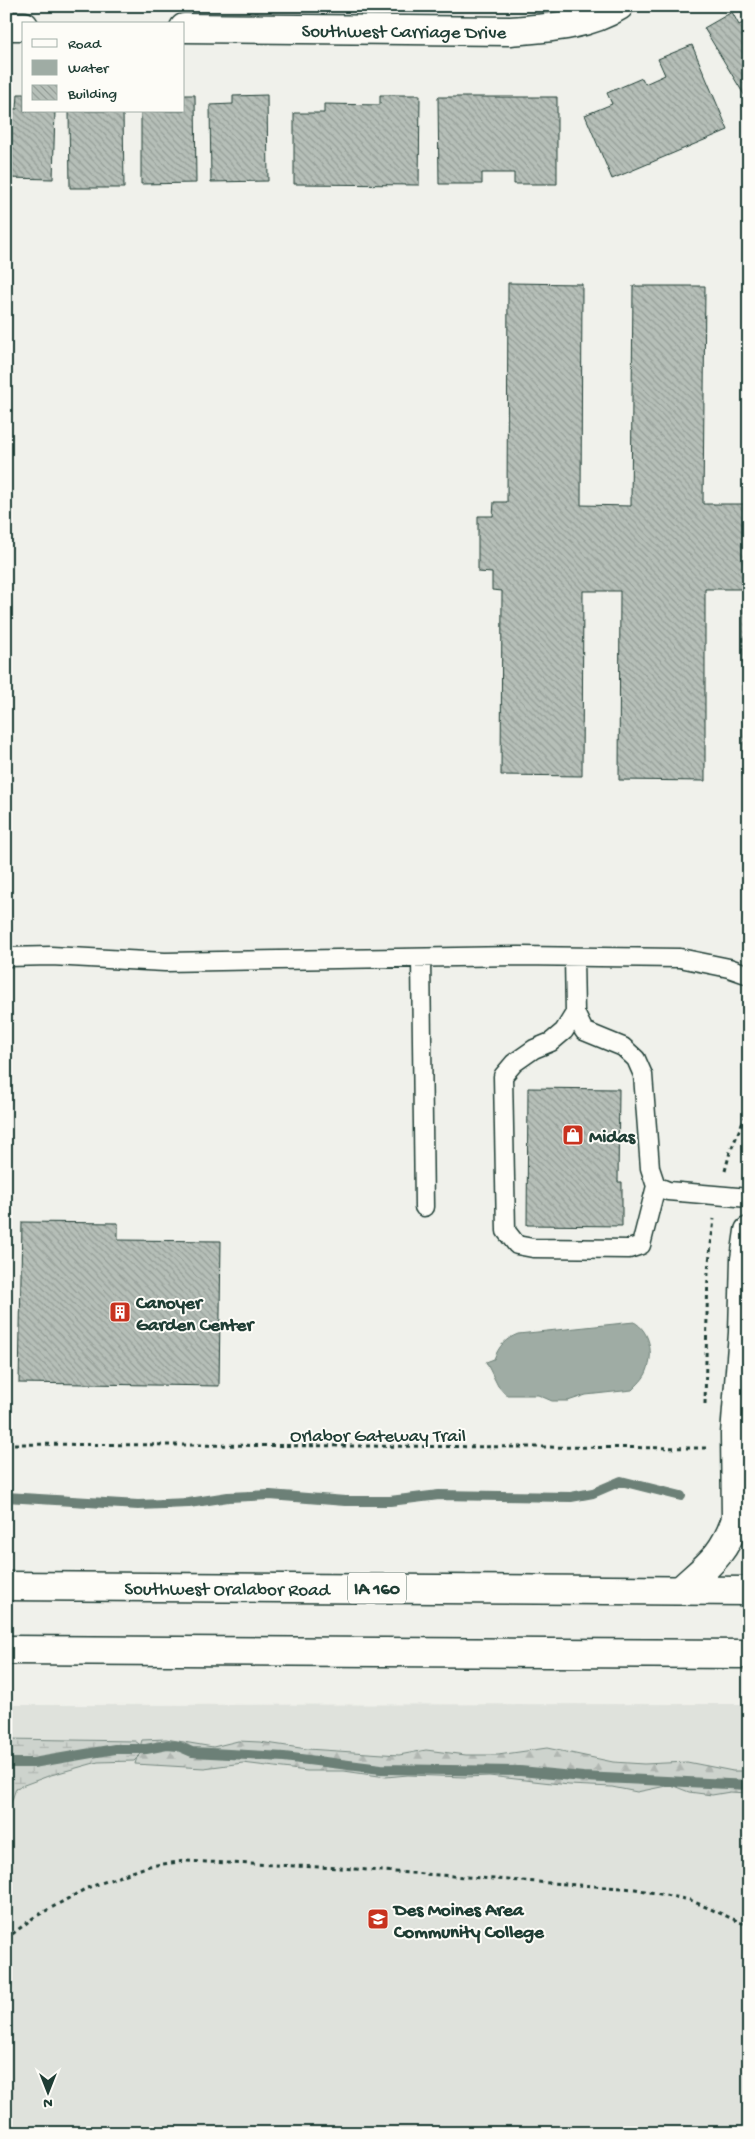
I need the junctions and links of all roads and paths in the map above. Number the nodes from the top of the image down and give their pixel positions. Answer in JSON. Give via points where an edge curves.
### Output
{"nodes":[{"id":1,"x":619,"y":6,"type":"edge"},
{"id":2,"x":6,"y":26,"type":"edge"},
{"id":3,"x":22,"y":26,"type":"edge"},
{"id":4,"x":185,"y":28,"type":"edge"},
{"id":5,"x":574,"y":957,"type":"junction"},
{"id":6,"x":6,"y":958,"type":"edge"},
{"id":7,"x":421,"y":958,"type":"junction"},
{"id":8,"x":749,"y":976,"type":"edge"},
{"id":9,"x":575,"y":1013,"type":"junction"},
{"id":10,"x":656,"y":1186,"type":"junction"},
{"id":11,"x":749,"y":1198,"type":"edge"},
{"id":12,"x":424,"y":1207,"type":"dead end"},
{"id":13,"x":749,"y":1231,"type":"edge"},
{"id":14,"x":6,"y":1444,"type":"edge"},
{"id":15,"x":736,"y":1450,"type":"junction"},
{"id":16,"x":736,"y":1519,"type":"junction"},
{"id":17,"x":749,"y":1544,"type":"edge"},
{"id":18,"x":6,"y":1586,"type":"edge"},
{"id":19,"x":682,"y":1590,"type":"junction"},
{"id":20,"x":749,"y":1591,"type":"edge"},
{"id":21,"x":6,"y":1650,"type":"edge"},
{"id":22,"x":749,"y":1654,"type":"edge"},
{"id":23,"x":749,"y":1926,"type":"edge"},
{"id":24,"x":6,"y":1939,"type":"edge"}],
"edges":[{"from":1,"to":4,"type":"main road","name":"Southwest Carriage Drive","via":[[595,17],[552,28],[511,31]]},
{"from":2,"to":3,"type":"main road"},
{"from":5,"to":7,"type":"lane"},
{"from":5,"to":8,"type":"lane","via":[[680,958],[714,964]]},
{"from":5,"to":9,"type":"lane"},
{"from":6,"to":7,"type":"lane","via":[[51,956],[165,962]]},
{"from":7,"to":12,"type":"lane"},
{"from":9,"to":10,"type":"lane","via":[[584,1031],[623,1047],[636,1059],[643,1075],[650,1168]]},
{"from":9,"to":10,"type":"lane","via":[[564,1031],[514,1063],[503,1076],[506,1231],[517,1245],[533,1248],[628,1249],[642,1245]]},
{"from":10,"to":11,"type":"lane","via":[[668,1191]]},
{"from":13,"to":15,"type":"main road"},
{"from":14,"to":15,"type":"path","name":"Orlabor Gateway Trail"},
{"from":15,"to":16,"type":"main road"},
{"from":16,"to":17,"type":"main road"},
{"from":16,"to":19,"type":"main road","via":[[719,1554]]},
{"from":18,"to":19,"type":"main road","name":"Southwest Oralabor Road","number":"IA 160"},
{"from":19,"to":20,"type":"main road","name":"Southwest Oralabor Road","number":"IA 160"},
{"from":21,"to":22,"type":"main road"},
{"from":23,"to":24,"type":"path","via":[[690,1900],[635,1889],[340,1868],[185,1861],[149,1866],[87,1888],[33,1918]]}]}
